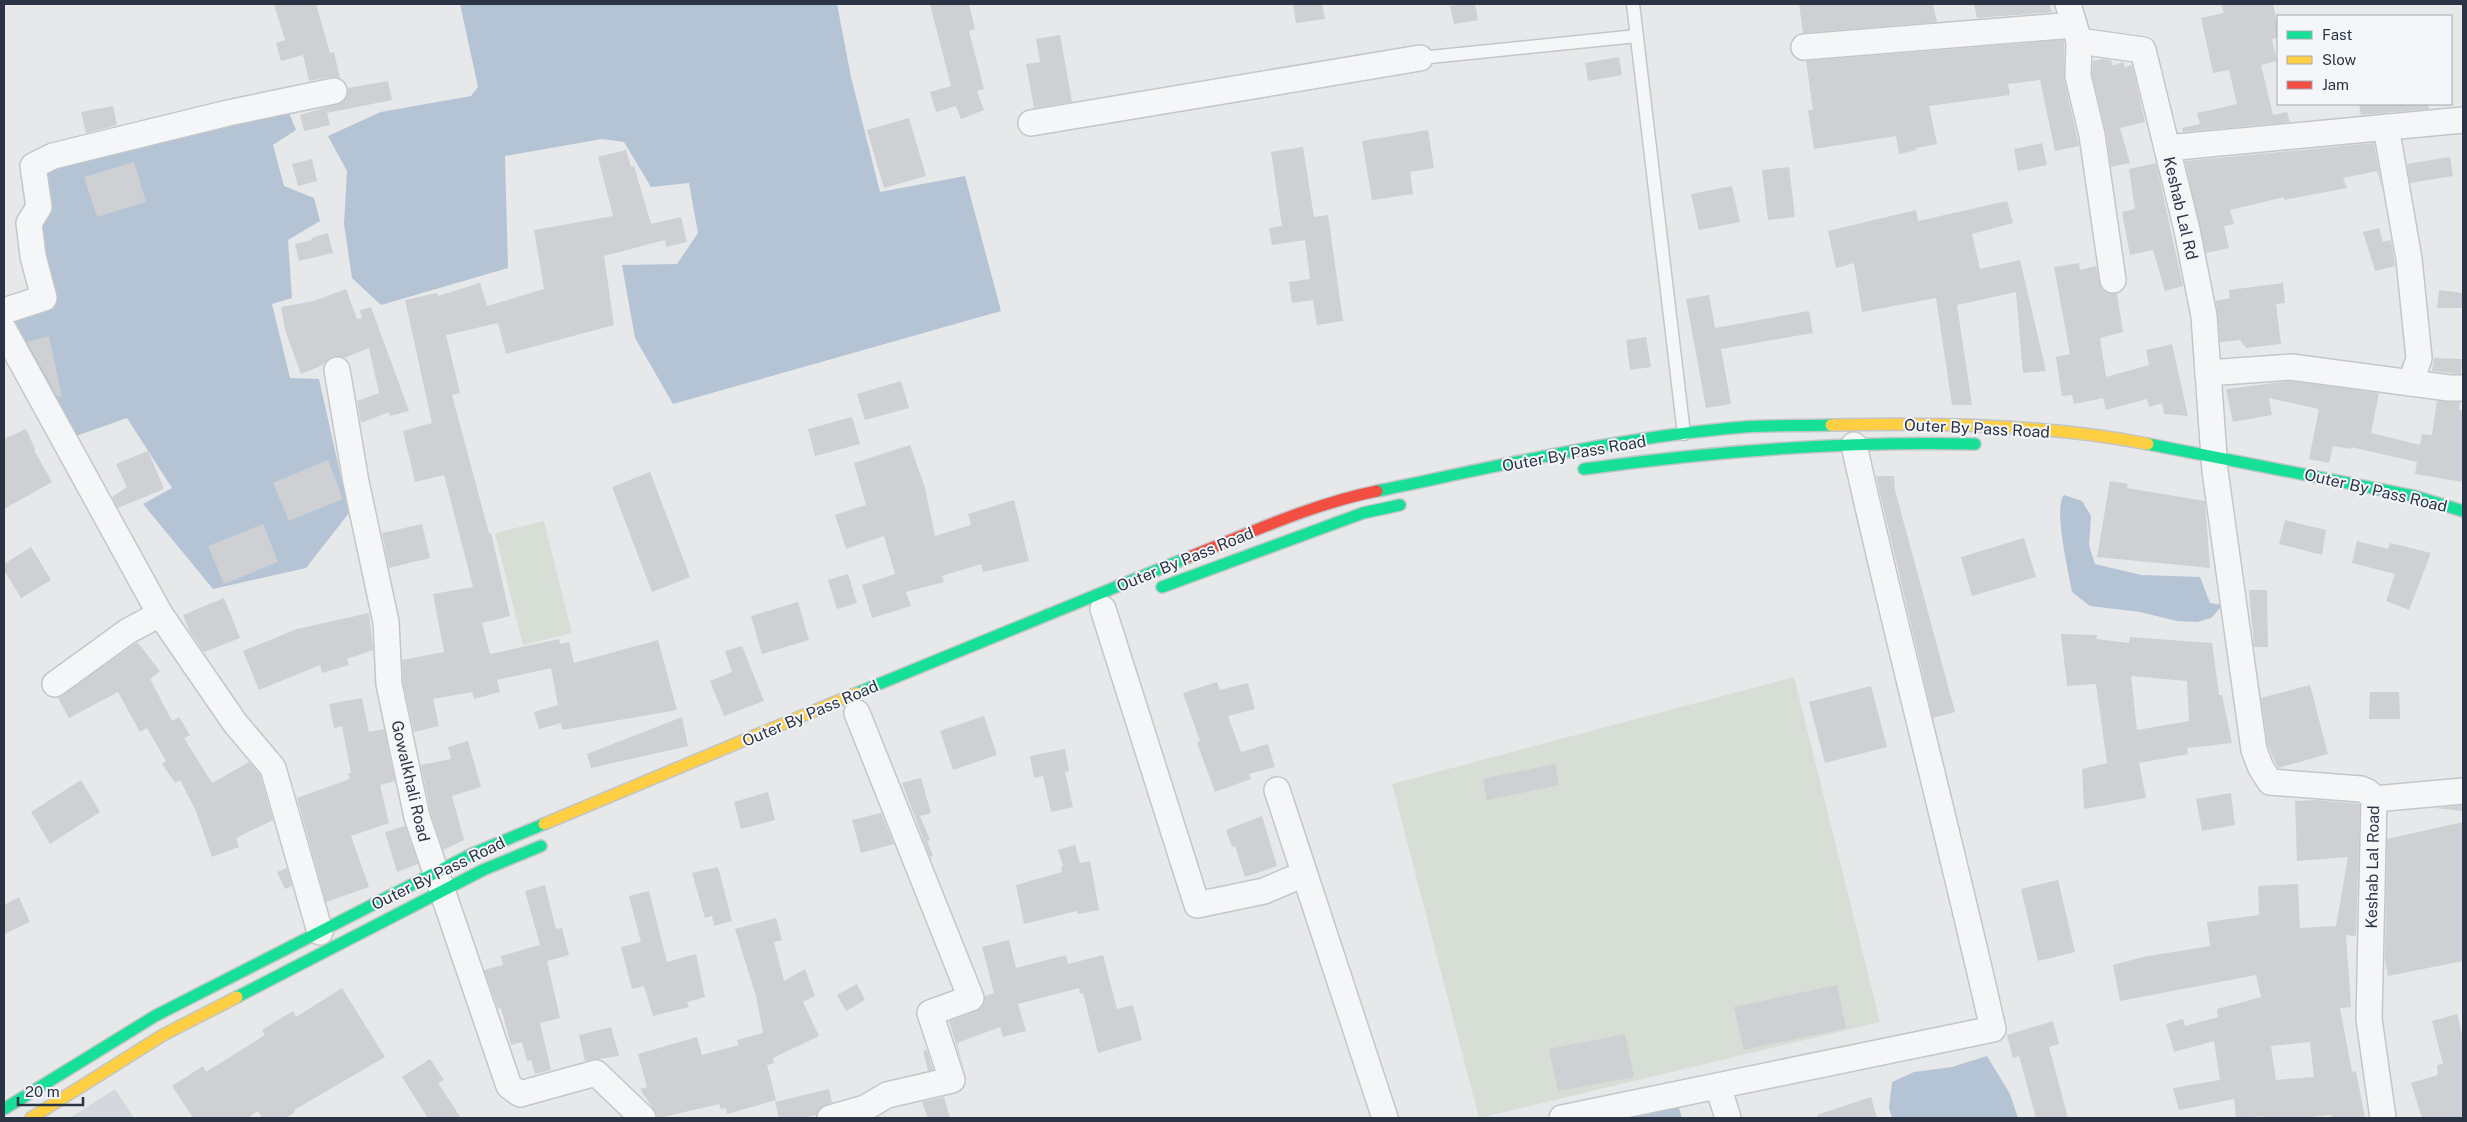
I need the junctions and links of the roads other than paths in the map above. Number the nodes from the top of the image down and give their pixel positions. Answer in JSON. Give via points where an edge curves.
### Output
{"nodes":[{"id":1,"x":1633,"y":4,"type":"edge"},
{"id":2,"x":2074,"y":23,"type":"edge"},
{"id":3,"x":1637,"y":36,"type":"junction"},
{"id":4,"x":1804,"y":47,"type":"dead end"},
{"id":5,"x":1420,"y":58,"type":"joint"},
{"id":6,"x":334,"y":91,"type":"dead end"},
{"id":7,"x":2463,"y":120,"type":"edge"},
{"id":8,"x":1031,"y":123,"type":"dead end"},
{"id":9,"x":2386,"y":127,"type":"junction"},
{"id":10,"x":2167,"y":148,"type":"junction"},
{"id":11,"x":2112,"y":280,"type":"dead end"},
{"id":12,"x":4,"y":311,"type":"edge"},
{"id":13,"x":4,"y":330,"type":"edge"},
{"id":14,"x":337,"y":370,"type":"dead end"},
{"id":15,"x":2208,"y":373,"type":"junction"},
{"id":16,"x":2411,"y":383,"type":"junction"},
{"id":17,"x":2463,"y":388,"type":"edge"},
{"id":18,"x":1684,"y":434,"type":"junction"},
{"id":19,"x":1854,"y":445,"type":"junction"},
{"id":20,"x":1987,"y":445,"type":"dead end"},
{"id":21,"x":2214,"y":467,"type":"junction"},
{"id":22,"x":1574,"y":470,"type":"dead end"},
{"id":23,"x":1410,"y":503,"type":"dead end"},
{"id":24,"x":2463,"y":511,"type":"edge"},
{"id":25,"x":1150,"y":592,"type":"dead end"},
{"id":26,"x":1103,"y":609,"type":"dead end"},
{"id":27,"x":160,"y":614,"type":"junction"},
{"id":28,"x":55,"y":684,"type":"dead end"},
{"id":29,"x":857,"y":713,"type":"dead end"},
{"id":30,"x":1277,"y":790,"type":"dead end"},
{"id":31,"x":2463,"y":791,"type":"edge"},
{"id":32,"x":2374,"y":799,"type":"junction"},
{"id":33,"x":553,"y":841,"type":"dead end"},
{"id":34,"x":1304,"y":874,"type":"junction"},
{"id":35,"x":438,"y":883,"type":"junction"},
{"id":36,"x":320,"y":932,"type":"junction"},
{"id":37,"x":1718,"y":1086,"type":"junction"},
{"id":38,"x":4,"y":1108,"type":"edge"},
{"id":39,"x":31,"y":1118,"type":"edge"},
{"id":40,"x":642,"y":1118,"type":"edge"},
{"id":41,"x":830,"y":1118,"type":"edge"},
{"id":42,"x":1384,"y":1118,"type":"edge"},
{"id":43,"x":1562,"y":1118,"type":"edge"},
{"id":44,"x":1728,"y":1118,"type":"edge"},
{"id":45,"x":2383,"y":1118,"type":"edge"}],
"edges":[{"from":1,"to":3,"type":"lane"},
{"from":2,"to":4,"type":"street"},
{"from":2,"to":10,"type":"street","name":"Keshab Lal Rd","via":[[2143,50]]},
{"from":2,"to":11,"type":"street","via":[[2078,76],[2092,135]]},
{"from":3,"to":5,"type":"lane"},
{"from":3,"to":18,"type":"lane"},
{"from":5,"to":8,"type":"street"},
{"from":6,"to":12,"type":"street","via":[[53,156],[34,166],[39,207],[29,223],[33,256],[44,298]]},
{"from":7,"to":9,"type":"street"},
{"from":9,"to":10,"type":"street"},
{"from":9,"to":16,"type":"street","via":[[2409,259],[2419,358]]},
{"from":10,"to":15,"type":"street","name":"Keshab Lal Rd","via":[[2204,316]]},
{"from":13,"to":27,"type":"street"},
{"from":14,"to":35,"type":"street","name":"Gowalkhali Road","via":[[356,482],[386,622],[389,684],[417,818]]},
{"from":15,"to":16,"type":"street","via":[[2291,367]]},
{"from":15,"to":21,"type":"street","name":"Keshab Lal Rd"},
{"from":16,"to":17,"type":"street"},
{"from":18,"to":21,"type":"main road","name":"Outer By Pass Road","via":[[1745,427],[1931,423],[2097,434]]},
{"from":18,"to":35,"type":"main road","name":"Outer By Pass Road","via":[[1559,453],[1356,495],[1270,525],[1018,625],[474,854]]},
{"from":19,"to":20,"type":"main road","name":"Outer By Pass Road"},
{"from":19,"to":22,"type":"main road","name":"Outer By Pass Road","via":[[1749,448]]},
{"from":19,"to":37,"type":"street","via":[[1993,1029]]},
{"from":21,"to":24,"type":"main road","name":"Outer By Pass Road","via":[[2414,496]]},
{"from":21,"to":32,"type":"street","name":"Keshab Lal Road","via":[[2254,750],[2261,768],[2270,782],[2361,789]]},
{"from":23,"to":25,"type":"main road","name":"Outer By Pass Road","via":[[1363,513]]},
{"from":26,"to":34,"type":"street","via":[[1197,905],[1264,891]]},
{"from":27,"to":28,"type":"street","via":[[128,631]]},
{"from":27,"to":36,"type":"street","via":[[234,723],[273,768]]},
{"from":29,"to":41,"type":"street","via":[[971,998],[930,1013],[952,1080],[887,1095],[865,1108]]},
{"from":30,"to":34,"type":"street"},
{"from":31,"to":32,"type":"street"},
{"from":32,"to":45,"type":"street","name":"Keshab Lal Road","via":[[2369,1020]]},
{"from":33,"to":35,"type":"main road","name":"Outer By Pass Road","via":[[483,870]]},
{"from":34,"to":42,"type":"street"},
{"from":35,"to":36,"type":"main road","name":"Outer By Pass Road"},
{"from":35,"to":39,"type":"main road","name":"Outer By Pass Road","via":[[163,1035]]},
{"from":35,"to":40,"type":"street","name":"Gowalkhali Road","via":[[509,1086],[520,1094],[596,1073]]},
{"from":36,"to":38,"type":"main road","name":"Outer By Pass Road","via":[[155,1016]]},
{"from":37,"to":43,"type":"street"},
{"from":37,"to":44,"type":"street"}]}
